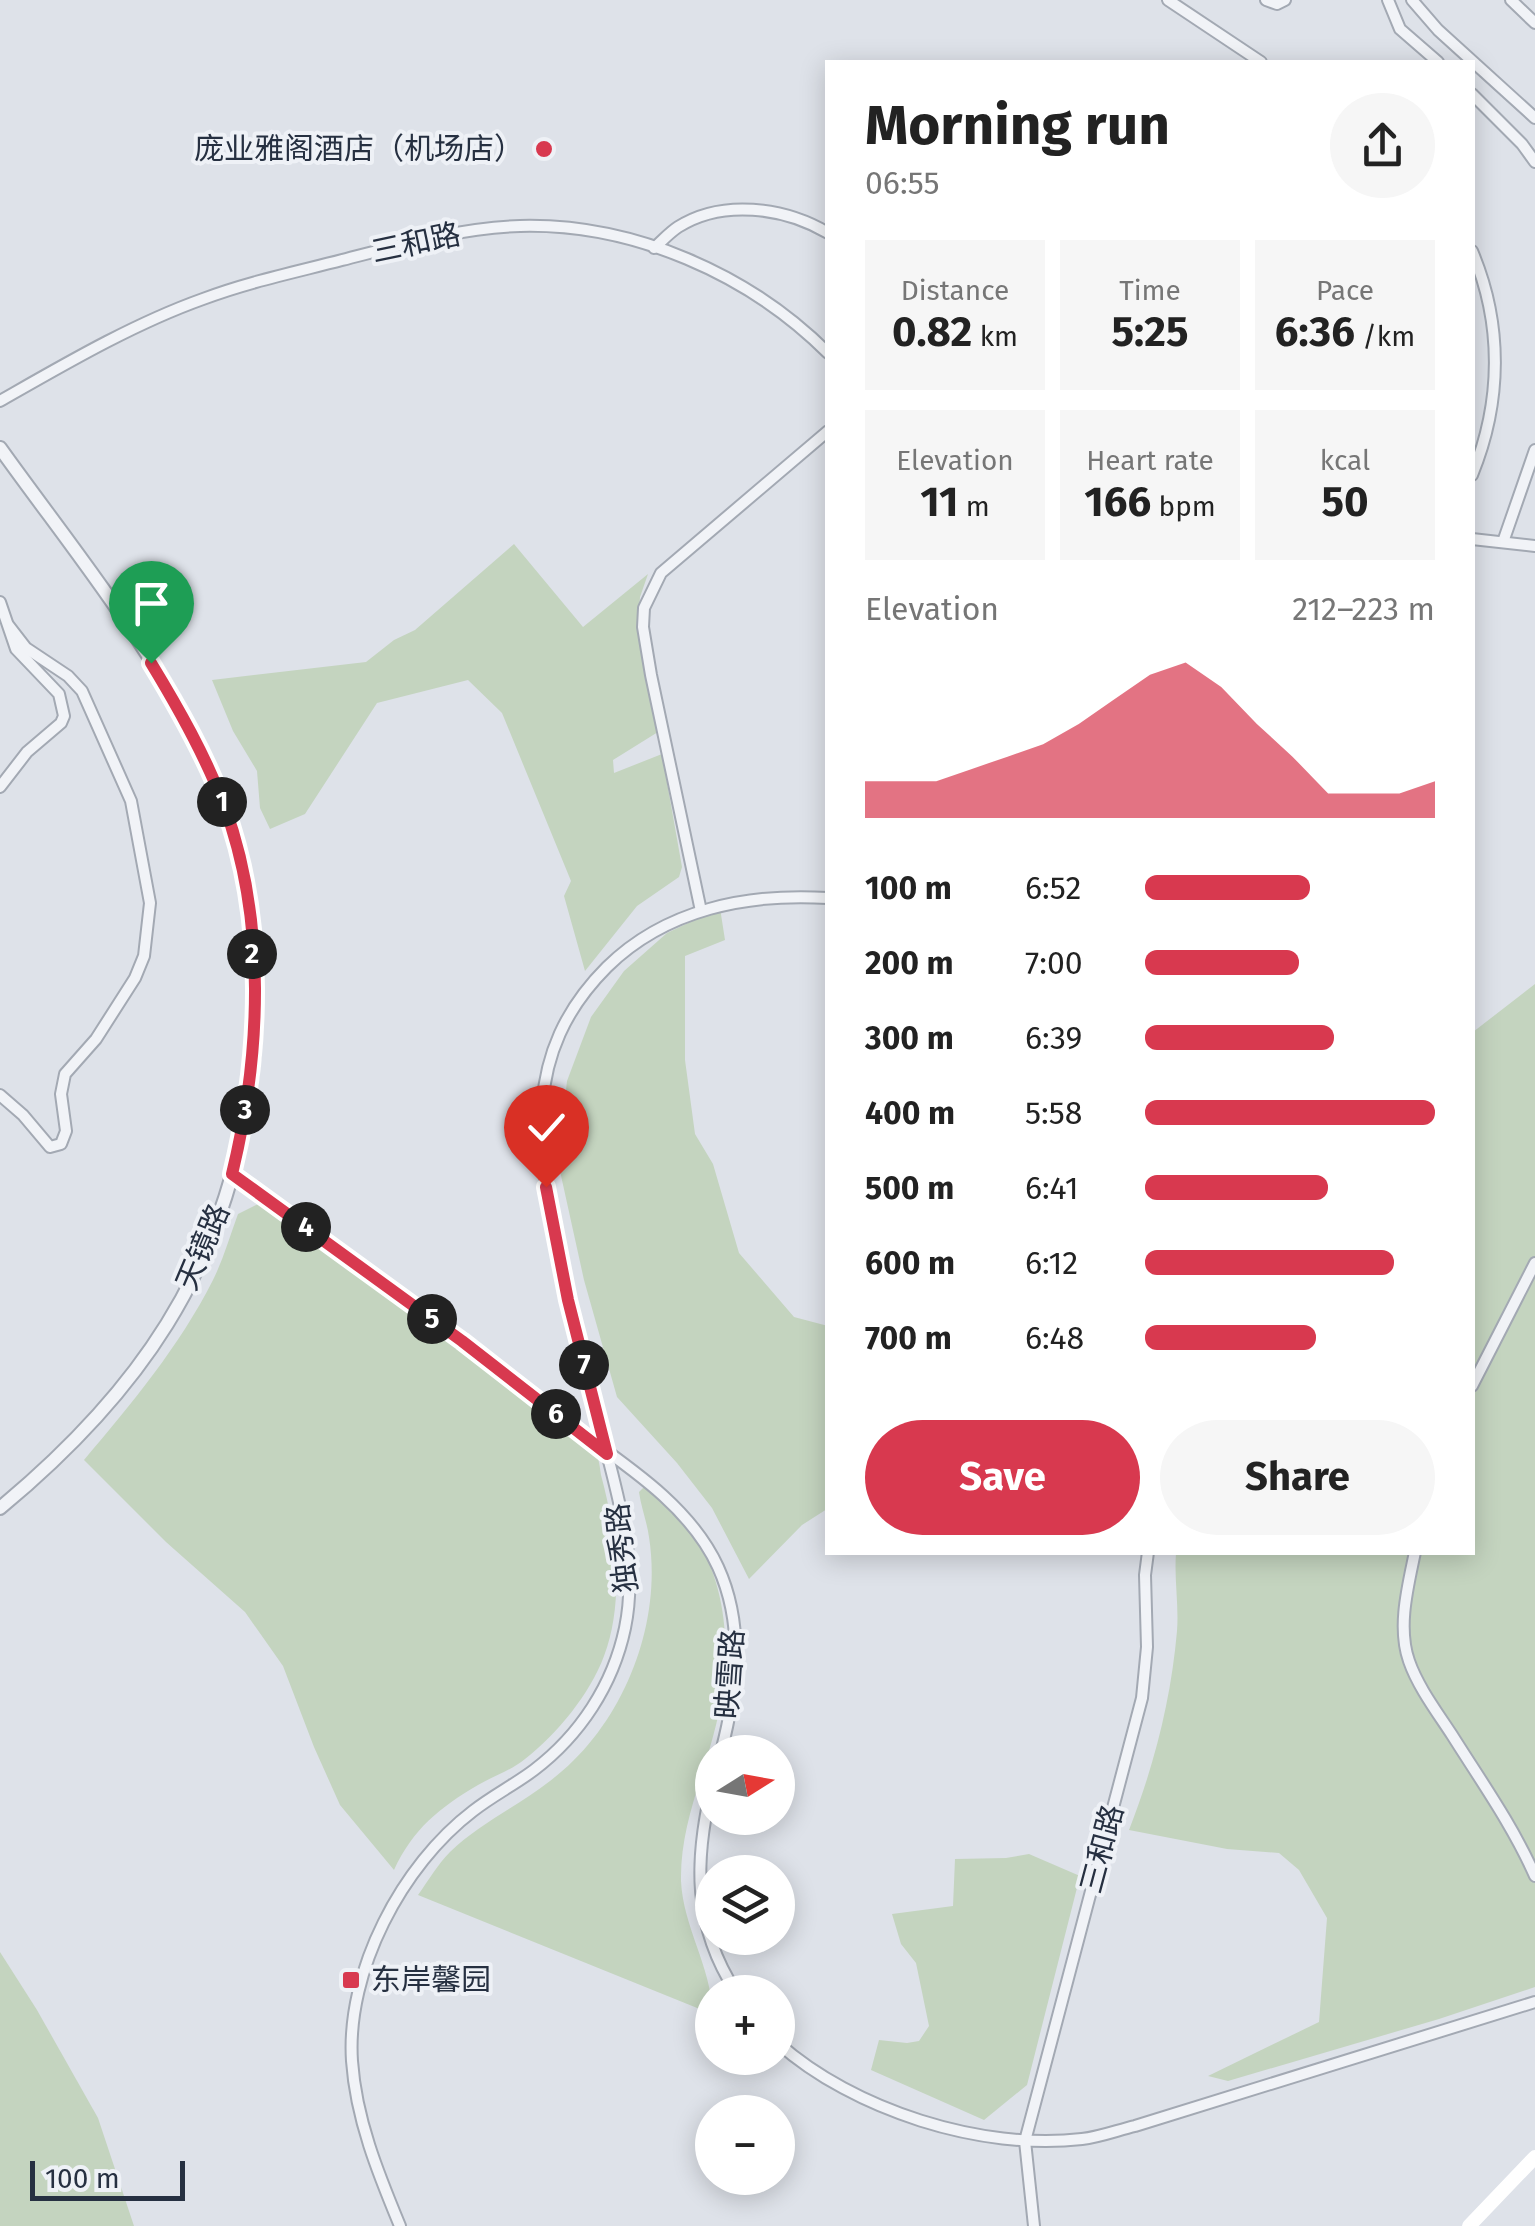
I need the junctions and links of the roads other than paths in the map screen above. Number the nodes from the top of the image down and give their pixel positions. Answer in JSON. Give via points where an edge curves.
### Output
{"nodes":[{"id":1,"x":1168,"y":0,"type":"edge"},
{"id":2,"x":1266,"y":0,"type":"edge"},
{"id":3,"x":1285,"y":0,"type":"edge"},
{"id":4,"x":1388,"y":0,"type":"edge"},
{"id":5,"x":1412,"y":0,"type":"edge"},
{"id":6,"x":1511,"y":0,"type":"edge"},
{"id":7,"x":1535,"y":23,"type":"edge"},
{"id":8,"x":1258,"y":60,"type":"edge"},
{"id":9,"x":1436,"y":60,"type":"edge"},
{"id":10,"x":1471,"y":60,"type":"edge"},
{"id":11,"x":1475,"y":64,"type":"edge"},
{"id":12,"x":1475,"y":97,"type":"edge"},
{"id":13,"x":1535,"y":118,"type":"edge"},
{"id":14,"x":1535,"y":162,"type":"edge"},
{"id":15,"x":825,"y":230,"type":"edge"},
{"id":16,"x":654,"y":248,"type":"junction"},
{"id":17,"x":1475,"y":261,"type":"edge"},
{"id":18,"x":825,"y":351,"type":"edge"},
{"id":19,"x":0,"y":400,"type":"edge"},
{"id":20,"x":825,"y":434,"type":"edge"},
{"id":21,"x":0,"y":448,"type":"edge"},
{"id":22,"x":1535,"y":450,"type":"edge"},
{"id":23,"x":1475,"y":467,"type":"edge"},
{"id":24,"x":1475,"y":538,"type":"edge"},
{"id":25,"x":1503,"y":542,"type":"junction"},
{"id":26,"x":1535,"y":546,"type":"edge"},
{"id":27,"x":0,"y":602,"type":"edge"},
{"id":28,"x":10,"y":626,"type":"junction"},
{"id":29,"x":0,"y":787,"type":"edge"},
{"id":30,"x":825,"y":898,"type":"edge"},
{"id":31,"x":701,"y":911,"type":"junction"},
{"id":32,"x":0,"y":1095,"type":"edge"},
{"id":33,"x":232,"y":1174,"type":"junction"},
{"id":34,"x":1535,"y":1263,"type":"edge"},
{"id":35,"x":1475,"y":1380,"type":"edge"},
{"id":36,"x":607,"y":1454,"type":"junction"},
{"id":37,"x":0,"y":1508,"type":"edge"},
{"id":38,"x":1148,"y":1555,"type":"edge"},
{"id":39,"x":1414,"y":1555,"type":"edge"},
{"id":40,"x":725,"y":1735,"type":"edge"},
{"id":41,"x":702,"y":1835,"type":"edge"},
{"id":42,"x":1535,"y":1876,"type":"edge"},
{"id":43,"x":726,"y":1975,"type":"edge"},
{"id":44,"x":1535,"y":2002,"type":"edge"},
{"id":45,"x":795,"y":2055,"type":"edge"},
{"id":46,"x":1025,"y":2140,"type":"junction"},
{"id":47,"x":1535,"y":2157,"type":"edge"},
{"id":48,"x":400,"y":2226,"type":"edge"},
{"id":49,"x":1034,"y":2226,"type":"edge"},
{"id":50,"x":1469,"y":2226,"type":"edge"}],
"edges":[{"from":1,"to":8,"type":"street"},
{"from":2,"to":3,"type":"street"},
{"from":4,"to":9,"type":"street","via":[[1400,28]]},
{"from":5,"to":10,"type":"street"},
{"from":6,"to":7,"type":"street"},
{"from":11,"to":13,"type":"street"},
{"from":12,"to":14,"type":"street"},
{"from":15,"to":16,"type":"street","via":[[766,209],[726,211],[680,226]]},
{"from":16,"to":18,"type":"street","name":"三和路","via":[[724,276]]},
{"from":16,"to":19,"type":"street","name":"三和路","via":[[601,234],[523,226],[405,244],[201,300]]},
{"from":17,"to":23,"type":"street","via":[[1490,305],[1495,363],[1488,431]]},
{"from":20,"to":31,"type":"street","via":[[661,573],[644,608],[651,676]]},
{"from":21,"to":33,"type":"street","name":"天镜路","via":[[151,663],[200,749],[228,818],[247,894],[254,990],[248,1087]]},
{"from":22,"to":25,"type":"street"},
{"from":24,"to":25,"type":"street"},
{"from":25,"to":26,"type":"street"},
{"from":27,"to":28,"type":"street"},
{"from":28,"to":29,"type":"street","via":[[16,649],[60,694],[64,716]]},
{"from":28,"to":32,"type":"street","via":[[26,648],[82,691],[131,802],[150,903],[135,978],[65,1074],[61,1144],[50,1147]]},
{"from":30,"to":31,"type":"street","name":"独秀路","via":[[773,898]]},
{"from":31,"to":36,"type":"street","name":"独秀路","via":[[644,938],[592,984],[561,1029],[543,1088],[540,1136],[548,1201]]},
{"from":33,"to":36,"type":"street","name":"映雪路"},
{"from":33,"to":37,"type":"street","name":"天镜路","via":[[195,1274],[146,1356],[88,1426]]},
{"from":34,"to":35,"type":"street"},
{"from":36,"to":40,"type":"street","name":"映雪路","via":[[679,1512],[725,1582],[736,1656]]},
{"from":36,"to":48,"type":"street","name":"独秀路","via":[[630,1576],[622,1642],[607,1681],[554,1753],[471,1812],[420,1864],[384,1922],[362,1985],[352,2032],[356,2092]]},
{"from":38,"to":46,"type":"street","name":"三和路","via":[[1142,1698]]},
{"from":39,"to":42,"type":"street","via":[[1406,1597],[1408,1660],[1520,1840]]},
{"from":41,"to":43,"type":"street","via":[[700,1904]]},
{"from":44,"to":46,"type":"street","via":[[1135,2126],[1084,2139]]},
{"from":45,"to":46,"type":"street","via":[[878,2105]]},
{"from":46,"to":49,"type":"street"},
{"from":47,"to":50,"type":"main road"}]}
